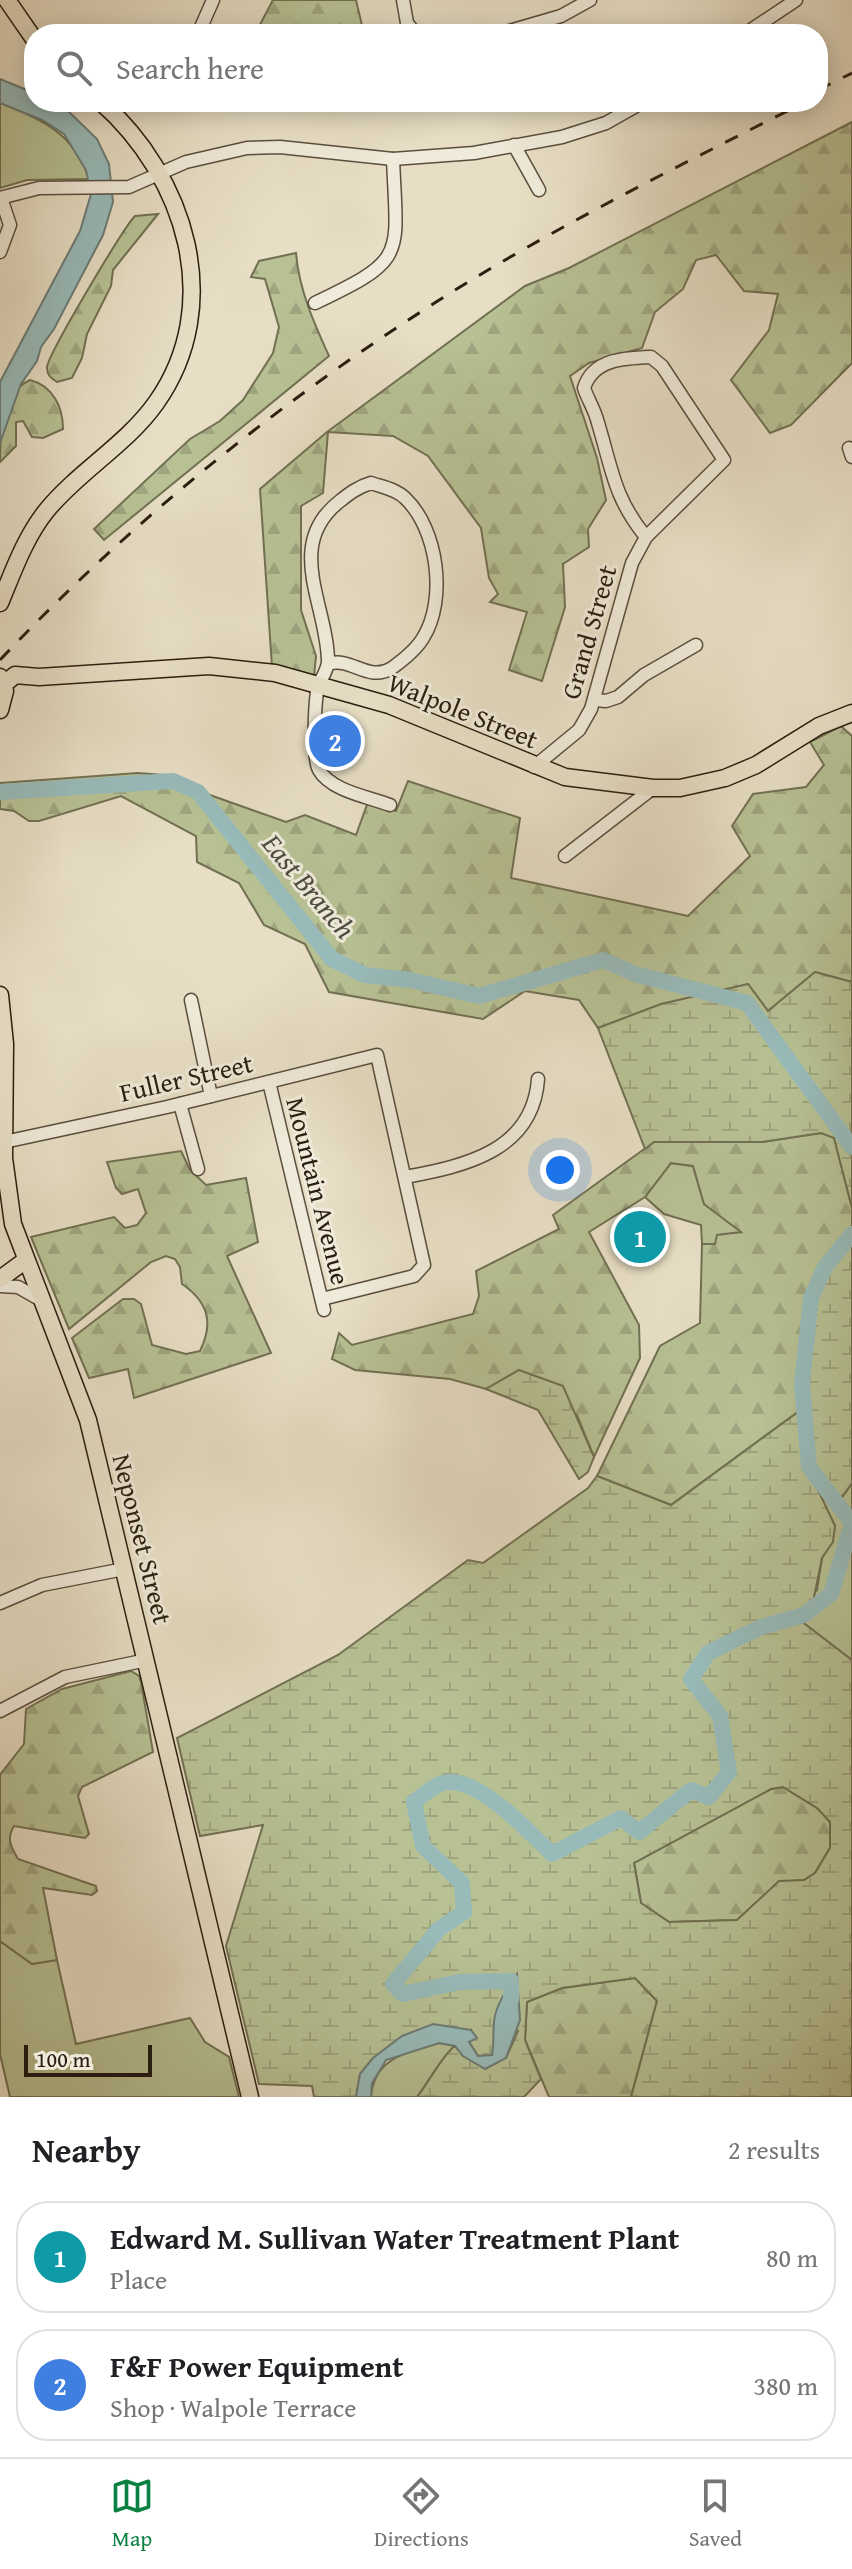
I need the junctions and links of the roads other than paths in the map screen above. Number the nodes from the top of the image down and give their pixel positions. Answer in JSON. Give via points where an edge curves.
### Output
{"nodes":[{"id":1,"x":7,"y":0,"type":"edge"},
{"id":2,"x":213,"y":0,"type":"edge"},
{"id":3,"x":403,"y":0,"type":"edge"},
{"id":4,"x":796,"y":0,"type":"edge"},
{"id":5,"x":583,"y":2,"type":"edge"},
{"id":6,"x":202,"y":24,"type":"edge"},
{"id":7,"x":408,"y":24,"type":"edge"},
{"id":8,"x":533,"y":24,"type":"edge"},
{"id":9,"x":760,"y":24,"type":"edge"},
{"id":10,"x":24,"y":25,"type":"edge"},
{"id":11,"x":111,"y":112,"type":"edge"},
{"id":12,"x":622,"y":112,"type":"edge"},
{"id":13,"x":514,"y":145,"type":"junction"},
{"id":14,"x":393,"y":159,"type":"junction"},
{"id":15,"x":162,"y":173,"type":"junction"},
{"id":16,"x":539,"y":190,"type":"dead end"},
{"id":17,"x":0,"y":198,"type":"edge"},
{"id":18,"x":0,"y":252,"type":"edge"},
{"id":19,"x":315,"y":303,"type":"dead end"},
{"id":20,"x":646,"y":537,"type":"junction"},
{"id":21,"x":0,"y":603,"type":"edge"},
{"id":22,"x":696,"y":645,"type":"dead end"},
{"id":23,"x":328,"y":664,"type":"junction"},
{"id":24,"x":3,"y":680,"type":"edge"},
{"id":25,"x":320,"y":683,"type":"junction"},
{"id":26,"x":594,"y":700,"type":"junction"},
{"id":27,"x":0,"y":710,"type":"edge"},
{"id":28,"x":852,"y":713,"type":"edge"},
{"id":29,"x":534,"y":767,"type":"junction"},
{"id":30,"x":653,"y":788,"type":"junction"},
{"id":31,"x":390,"y":805,"type":"dead end"},
{"id":32,"x":565,"y":856,"type":"dead end"},
{"id":33,"x":0,"y":995,"type":"edge"},
{"id":34,"x":191,"y":1000,"type":"dead end"},
{"id":35,"x":1,"y":1015,"type":"edge"},
{"id":36,"x":538,"y":1079,"type":"dead end"},
{"id":37,"x":269,"y":1082,"type":"junction"},
{"id":38,"x":211,"y":1096,"type":"junction"},
{"id":39,"x":180,"y":1104,"type":"junction"},
{"id":40,"x":2,"y":1112,"type":"edge"},
{"id":41,"x":4,"y":1142,"type":"junction"},
{"id":42,"x":198,"y":1169,"type":"dead end"},
{"id":43,"x":405,"y":1177,"type":"junction"},
{"id":44,"x":26,"y":1260,"type":"junction"},
{"id":45,"x":0,"y":1279,"type":"edge"},
{"id":46,"x":0,"y":1286,"type":"edge"},
{"id":47,"x":43,"y":1301,"type":"junction"},
{"id":48,"x":124,"y":1569,"type":"junction"},
{"id":49,"x":0,"y":1603,"type":"edge"},
{"id":50,"x":147,"y":1660,"type":"junction"},
{"id":51,"x":0,"y":1711,"type":"edge"},
{"id":52,"x":250,"y":2097,"type":"edge"}],
"edges":[{"from":1,"to":10,"type":"main road"},
{"from":2,"to":6,"type":"street"},
{"from":3,"to":7,"type":"street"},
{"from":4,"to":9,"type":"street"},
{"from":5,"to":8,"type":"street"},
{"from":11,"to":15,"type":"main road"},
{"from":12,"to":13,"type":"street","via":[[585,130]]},
{"from":13,"to":14,"type":"street"},
{"from":13,"to":16,"type":"street"},
{"from":14,"to":15,"type":"street","via":[[261,147],[197,159]]},
{"from":14,"to":19,"type":"street","via":[[395,245],[373,274]]},
{"from":15,"to":17,"type":"street","via":[[137,186],[39,188]]},
{"from":15,"to":21,"type":"main road","via":[[183,222],[192,270],[186,332],[173,372],[141,422],[46,511]]},
{"from":17,"to":18,"type":"street","via":[[10,225]]},
{"from":20,"to":20,"type":"street","name":"Grand Street","via":[[724,460],[651,357],[597,367],[584,388],[615,489]]},
{"from":20,"to":26,"type":"street","name":"Grand Street","via":[[632,563]]},
{"from":22,"to":26,"type":"street","via":[[618,697]]},
{"from":23,"to":23,"type":"street","via":[[339,660],[374,674],[389,670],[422,641],[433,611],[435,572],[425,530],[405,497],[371,483],[335,505],[314,532],[315,595]]},
{"from":23,"to":25,"type":"street"},
{"from":24,"to":25,"type":"main road","name":"Walpole Street","via":[[15,675],[209,666]]},
{"from":24,"to":27,"type":"main road"},
{"from":25,"to":29,"type":"main road","name":"Walpole Street","via":[[389,705]]},
{"from":25,"to":31,"type":"street","via":[[318,768],[339,787]]},
{"from":26,"to":29,"type":"street","name":"Grand Street","via":[[579,730]]},
{"from":28,"to":30,"type":"main road","name":"Walpole Street","via":[[725,778]]},
{"from":29,"to":30,"type":"main road","name":"Walpole Street","via":[[565,777]]},
{"from":30,"to":32,"type":"street"},
{"from":33,"to":35,"type":"main road","name":"Neponset Street"},
{"from":34,"to":38,"type":"street"},
{"from":35,"to":40,"type":"main road","name":"Neponset Street"},
{"from":36,"to":43,"type":"street","via":[[529,1118],[501,1146],[446,1169]]},
{"from":37,"to":38,"type":"street","name":"Fuller Street"},
{"from":37,"to":43,"type":"street","name":"Fuller Street","via":[[377,1055]]},
{"from":37,"to":43,"type":"street","name":"Mountain Avenue","via":[[323,1304],[423,1269]]},
{"from":38,"to":39,"type":"street","name":"Fuller Street"},
{"from":39,"to":41,"type":"street","name":"Fuller Street"},
{"from":39,"to":42,"type":"street"},
{"from":40,"to":41,"type":"main road","name":"Neponset Street"},
{"from":41,"to":44,"type":"main road","name":"Neponset Street","via":[[13,1224]]},
{"from":44,"to":45,"type":"main road"},
{"from":44,"to":47,"type":"main road","name":"Neponset Street"},
{"from":46,"to":47,"type":"street","via":[[18,1287]]},
{"from":47,"to":48,"type":"main road","name":"Neponset Street","via":[[88,1420]]},
{"from":48,"to":49,"type":"street","via":[[42,1585]]},
{"from":48,"to":50,"type":"main road","name":"Neponset Street"},
{"from":50,"to":51,"type":"street","via":[[65,1677]]},
{"from":50,"to":52,"type":"main road","name":"Neponset Street"}]}
